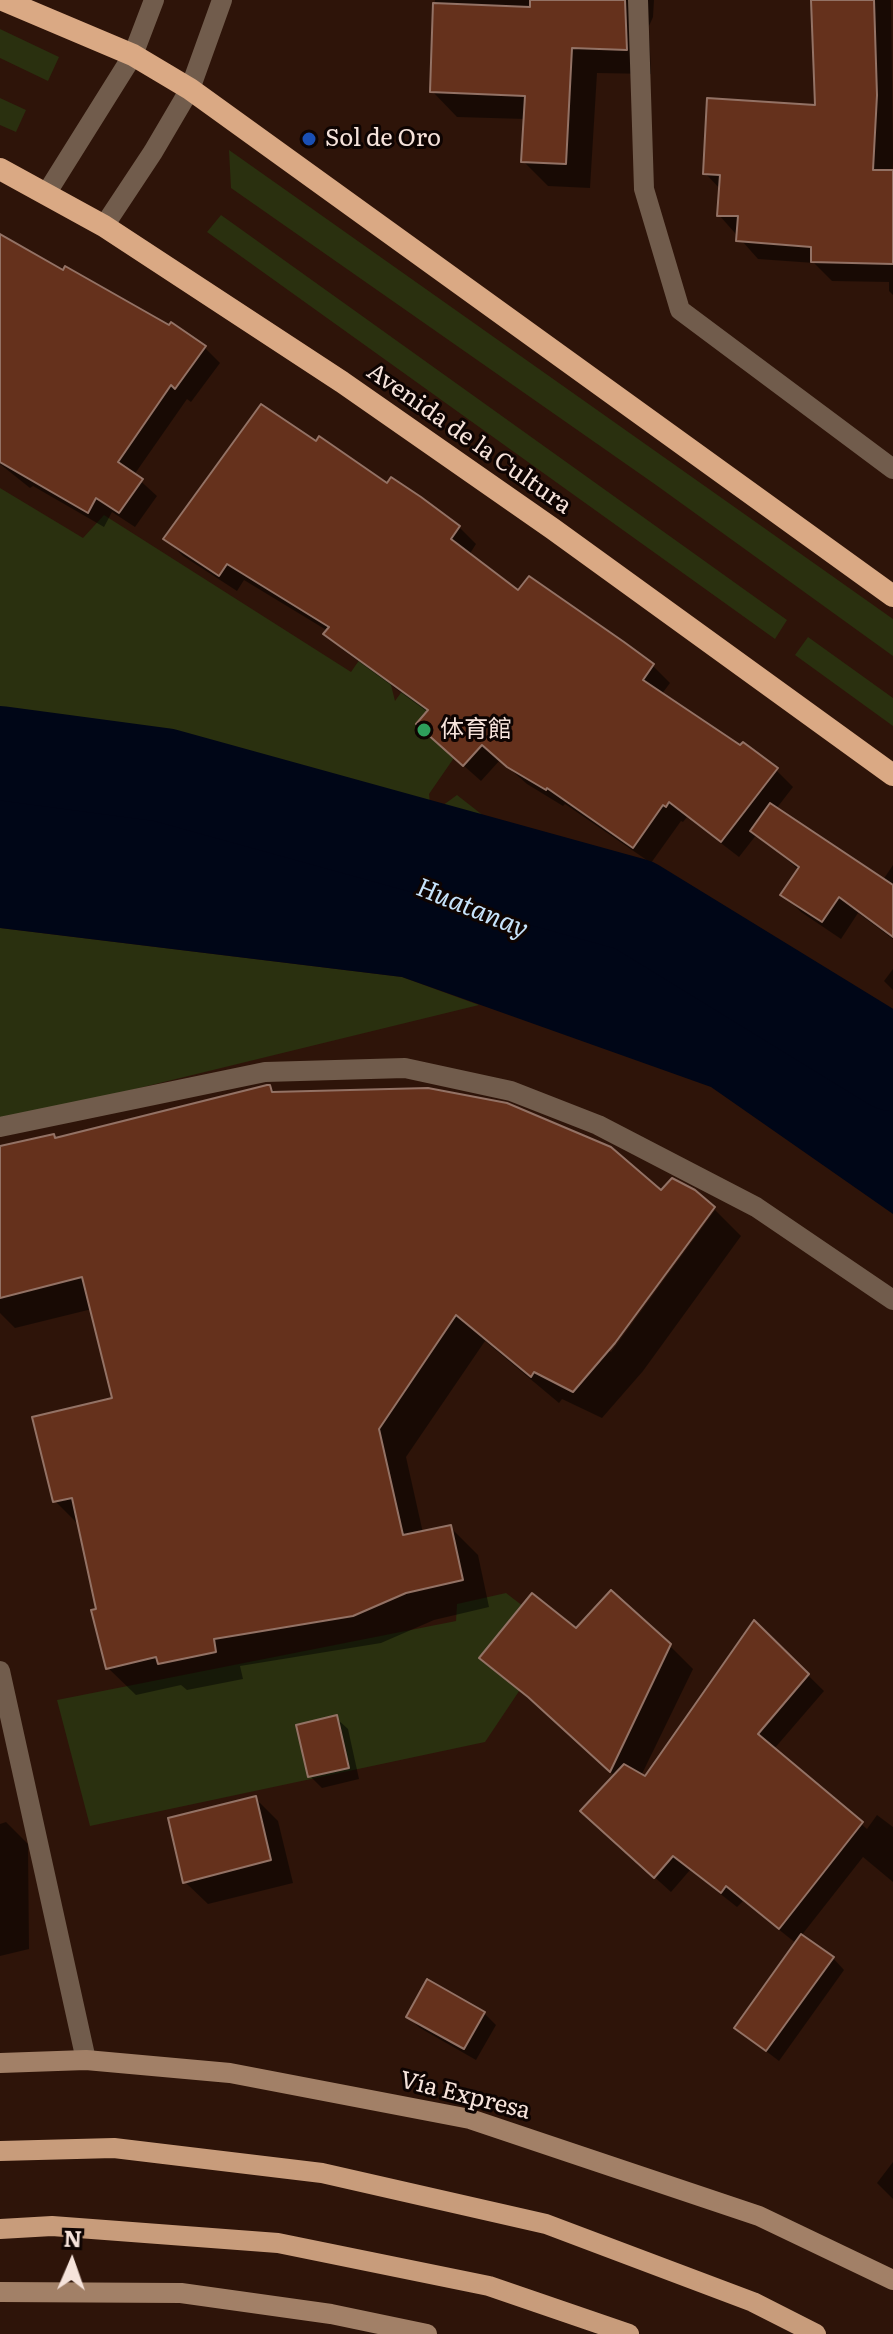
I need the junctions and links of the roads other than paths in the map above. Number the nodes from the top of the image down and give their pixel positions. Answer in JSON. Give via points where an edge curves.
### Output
{"nodes":[{"id":1,"x":3,"y":0,"type":"edge"},
{"id":2,"x":154,"y":0,"type":"edge"},
{"id":3,"x":222,"y":0,"type":"edge"},
{"id":4,"x":638,"y":0,"type":"edge"},
{"id":5,"x":133,"y":55,"type":"junction"},
{"id":6,"x":190,"y":89,"type":"junction"},
{"id":7,"x":0,"y":169,"type":"edge"},
{"id":8,"x":46,"y":194,"type":"junction"},
{"id":9,"x":104,"y":226,"type":"junction"},
{"id":10,"x":893,"y":469,"type":"edge"},
{"id":11,"x":893,"y":596,"type":"edge"},
{"id":12,"x":893,"y":775,"type":"edge"},
{"id":13,"x":0,"y":1127,"type":"edge"},
{"id":14,"x":893,"y":1300,"type":"edge"},
{"id":15,"x":0,"y":1671,"type":"edge"},
{"id":16,"x":86,"y":2060,"type":"junction"},
{"id":17,"x":0,"y":2063,"type":"edge"},
{"id":18,"x":0,"y":2151,"type":"edge"},
{"id":19,"x":0,"y":2229,"type":"edge"},
{"id":20,"x":893,"y":2280,"type":"edge"},
{"id":21,"x":0,"y":2292,"type":"edge"},
{"id":22,"x":427,"y":2334,"type":"edge"},
{"id":23,"x":629,"y":2334,"type":"edge"},
{"id":24,"x":816,"y":2334,"type":"edge"}],
"edges":[{"from":1,"to":5,"type":"highway"},
{"from":2,"to":5,"type":"street"},
{"from":3,"to":6,"type":"street"},
{"from":4,"to":10,"type":"street","via":[[644,189],[680,310]]},
{"from":5,"to":6,"type":"highway"},
{"from":5,"to":8,"type":"street"},
{"from":6,"to":9,"type":"street"},
{"from":6,"to":11,"type":"highway"},
{"from":7,"to":8,"type":"highway","name":"Avenida de la Cultura"},
{"from":8,"to":9,"type":"highway","name":"Avenida de la Cultura"},
{"from":9,"to":12,"type":"highway","name":"Avenida de la Cultura","via":[[367,399]]},
{"from":13,"to":14,"type":"street","via":[[265,1072],[405,1068],[511,1091],[598,1125],[756,1207]]},
{"from":15,"to":16,"type":"street"},
{"from":16,"to":17,"type":"main road","name":"Vía Expresa"},
{"from":16,"to":20,"type":"main road","name":"Vía Expresa","via":[[230,2073],[470,2119],[759,2216]]},
{"from":18,"to":24,"type":"main road","via":[[114,2148],[322,2173],[546,2224],[753,2302]]},
{"from":19,"to":23,"type":"main road","via":[[52,2226],[278,2243],[489,2286]]},
{"from":21,"to":22,"type":"main road","via":[[181,2293]]}]}
